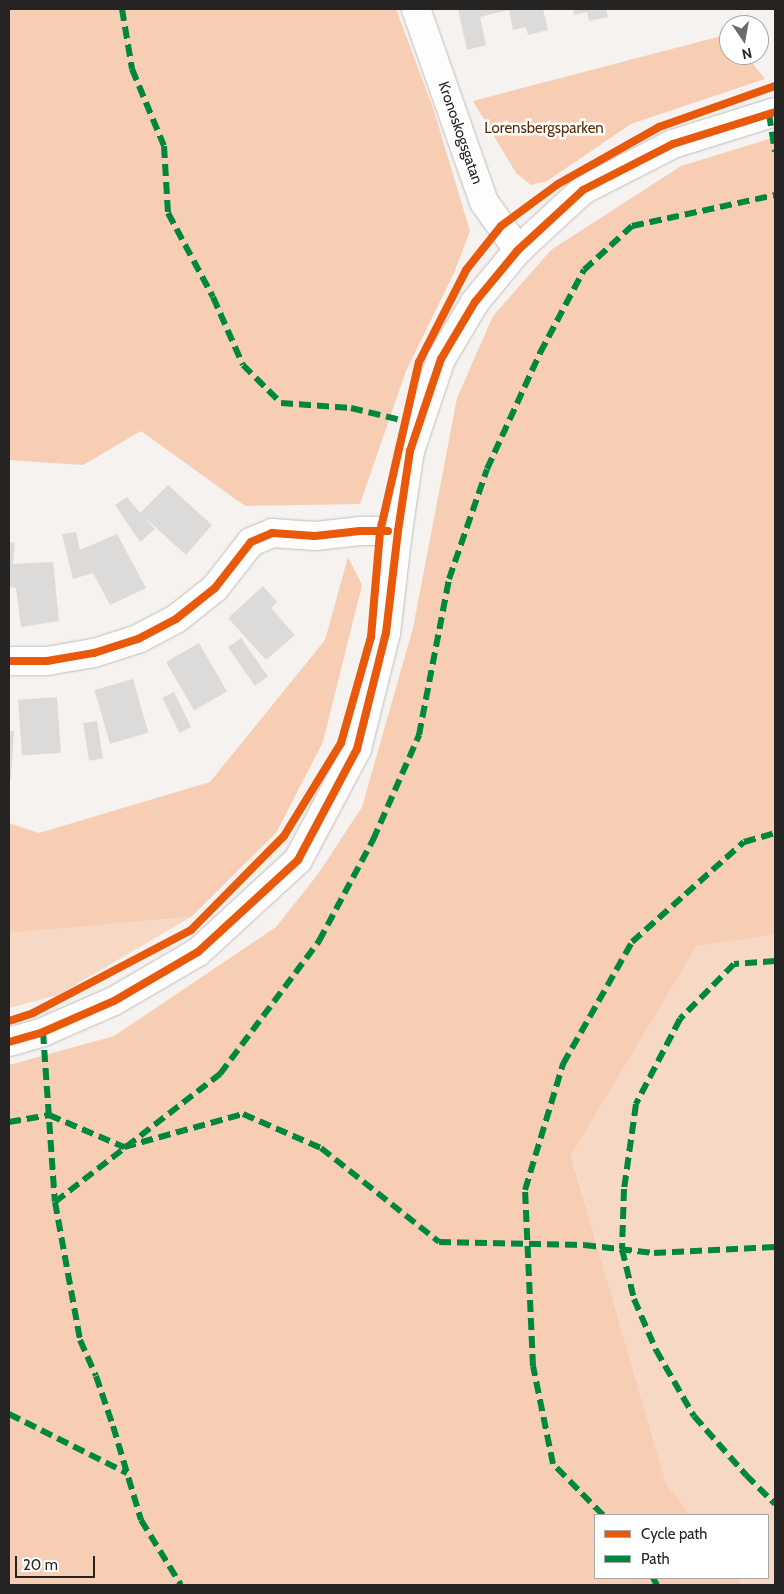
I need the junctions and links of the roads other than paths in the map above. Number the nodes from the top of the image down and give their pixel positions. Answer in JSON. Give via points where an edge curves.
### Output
{"nodes":[{"id":1,"x":416,"y":9,"type":"edge"},
{"id":2,"x":775,"y":112,"type":"edge"},
{"id":3,"x":518,"y":250,"type":"junction"},
{"id":4,"x":398,"y":531,"type":"junction"},
{"id":5,"x":9,"y":661,"type":"edge"},
{"id":6,"x":9,"y":1042,"type":"edge"}],
"edges":[{"from":1,"to":3,"type":"street","name":"Kronoskogsgatan","via":[[484,202]]},
{"from":2,"to":3,"type":"street","via":[[673,144],[583,190]]},
{"from":3,"to":4,"type":"street","via":[[474,302],[442,359],[410,451]]},
{"from":4,"to":5,"type":"street","via":[[315,536],[272,533],[251,542],[215,588],[176,619],[138,639],[47,661]]},
{"from":4,"to":6,"type":"street","via":[[386,633],[357,749],[298,860],[198,952],[114,1001],[42,1032]]}]}
